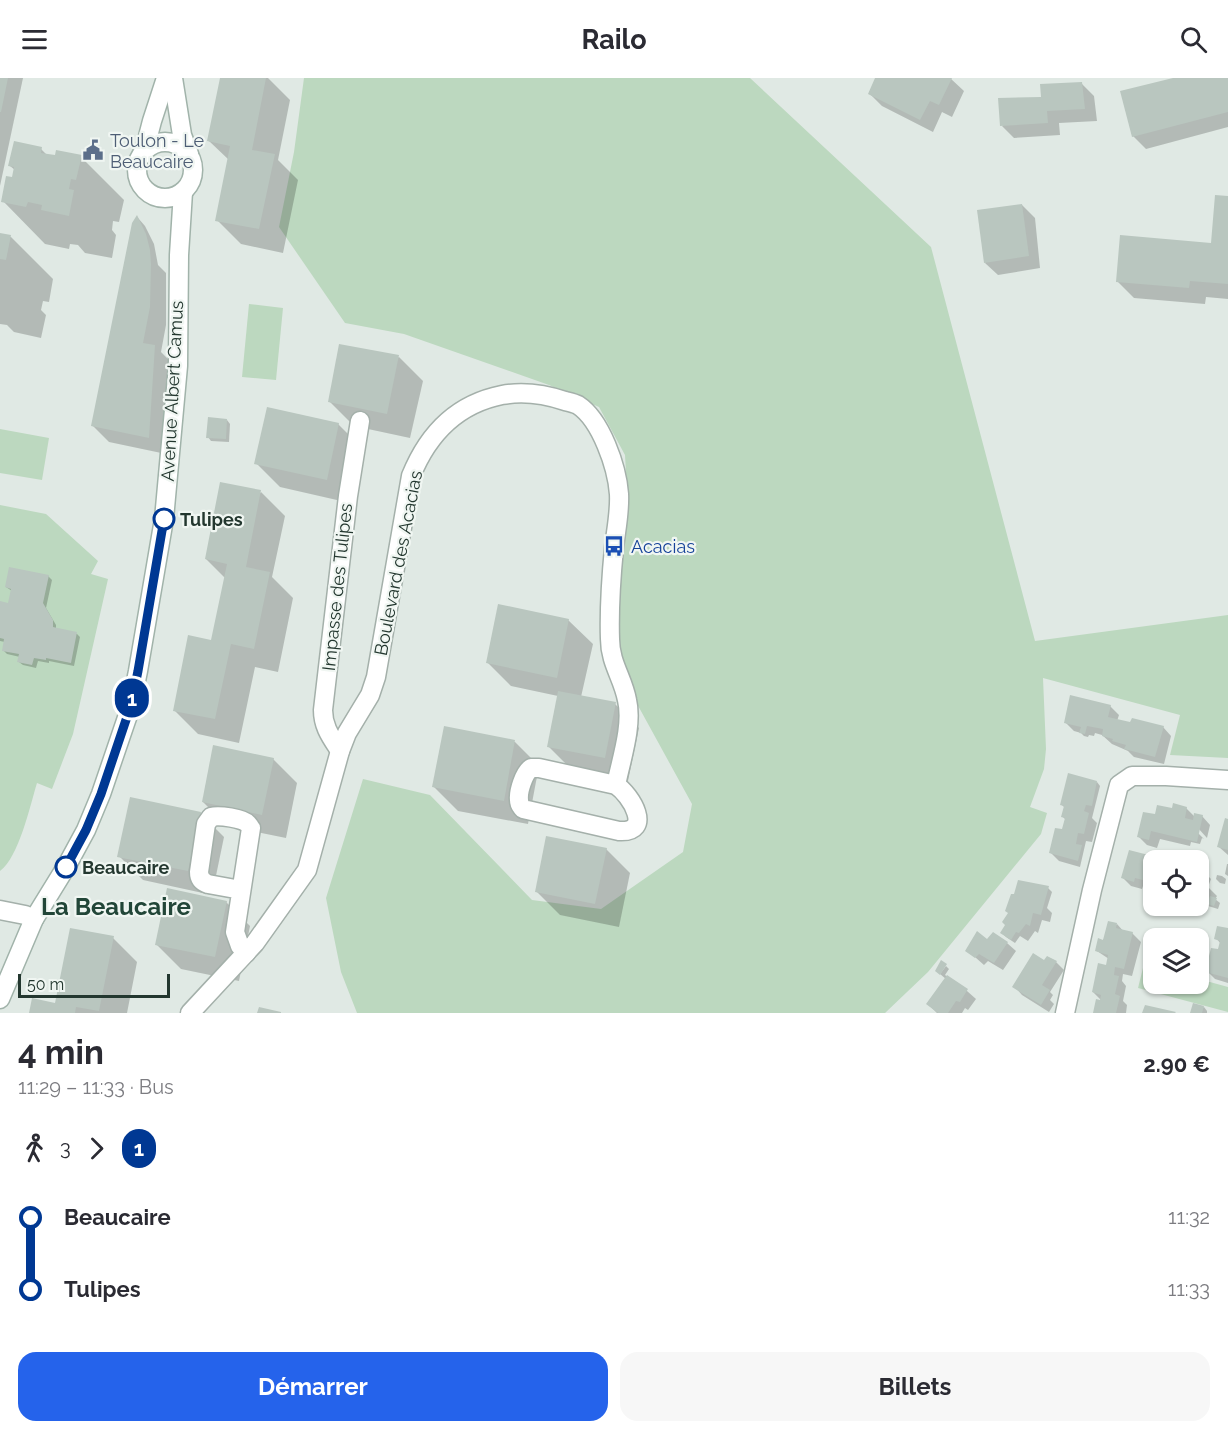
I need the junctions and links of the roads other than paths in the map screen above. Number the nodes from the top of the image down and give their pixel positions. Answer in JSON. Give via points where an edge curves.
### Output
{"nodes":[{"id":1,"x":166,"y":78,"type":"edge"},
{"id":2,"x":173,"y":78,"type":"edge"},
{"id":3,"x":144,"y":152,"type":"junction"},
{"id":4,"x":189,"y":156,"type":"junction"},
{"id":5,"x":183,"y":192,"type":"junction"},
{"id":6,"x":161,"y":198,"type":"junction"},
{"id":7,"x":179,"y":255,"type":"junction"},
{"id":8,"x":360,"y":421,"type":"dead end"},
{"id":9,"x":340,"y":750,"type":"junction"},
{"id":10,"x":1228,"y":780,"type":"edge"},
{"id":11,"x":616,"y":785,"type":"junction"},
{"id":12,"x":241,"y":890,"type":"dead end"},
{"id":13,"x":0,"y":910,"type":"edge"},
{"id":14,"x":34,"y":919,"type":"junction"},
{"id":15,"x":246,"y":953,"type":"junction"},
{"id":16,"x":0,"y":999,"type":"edge"},
{"id":17,"x":190,"y":1013,"type":"edge"},
{"id":18,"x":1065,"y":1013,"type":"edge"}],
"edges":[{"from":1,"to":3,"type":"street"},
{"from":2,"to":4,"type":"street"},
{"from":3,"to":4,"type":"street","via":[[168,142],[184,149]]},
{"from":3,"to":6,"type":"street","via":[[137,177],[146,191]]},
{"from":4,"to":5,"type":"street","via":[[193,175]]},
{"from":5,"to":6,"type":"street"},
{"from":5,"to":7,"type":"street","name":"Avenue Albert Camus"},
{"from":6,"to":7,"type":"street","name":"Avenue Albert Camus"},
{"from":7,"to":14,"type":"street","name":"Avenue Albert Camus","via":[[178,366],[164,519],[131,705],[86,830]]},
{"from":8,"to":9,"type":"street","name":"Impasse des Tulipes","via":[[323,710],[327,730]]},
{"from":9,"to":11,"type":"street","name":"Boulevard des Acacias","via":[[376,677],[411,476],[421,454],[446,422],[470,407],[492,397],[536,393],[578,405],[592,418],[612,459],[617,481],[619,508],[610,591],[610,640],[629,712]]},
{"from":9,"to":15,"type":"street","name":"Boulevard des Acacias","via":[[307,870]]},
{"from":10,"to":18,"type":"street","via":[[1132,776],[1119,785]]},
{"from":11,"to":11,"type":"street","via":[[531,768],[525,774],[519,801],[527,810],[629,831],[638,820],[636,811]]},
{"from":12,"to":15,"type":"street","via":[[235,932]]},
{"from":13,"to":14,"type":"street"},
{"from":14,"to":16,"type":"street","name":"Avenue Albert Camus"},
{"from":15,"to":17,"type":"street","name":"Boulevard des Acacias"}]}
